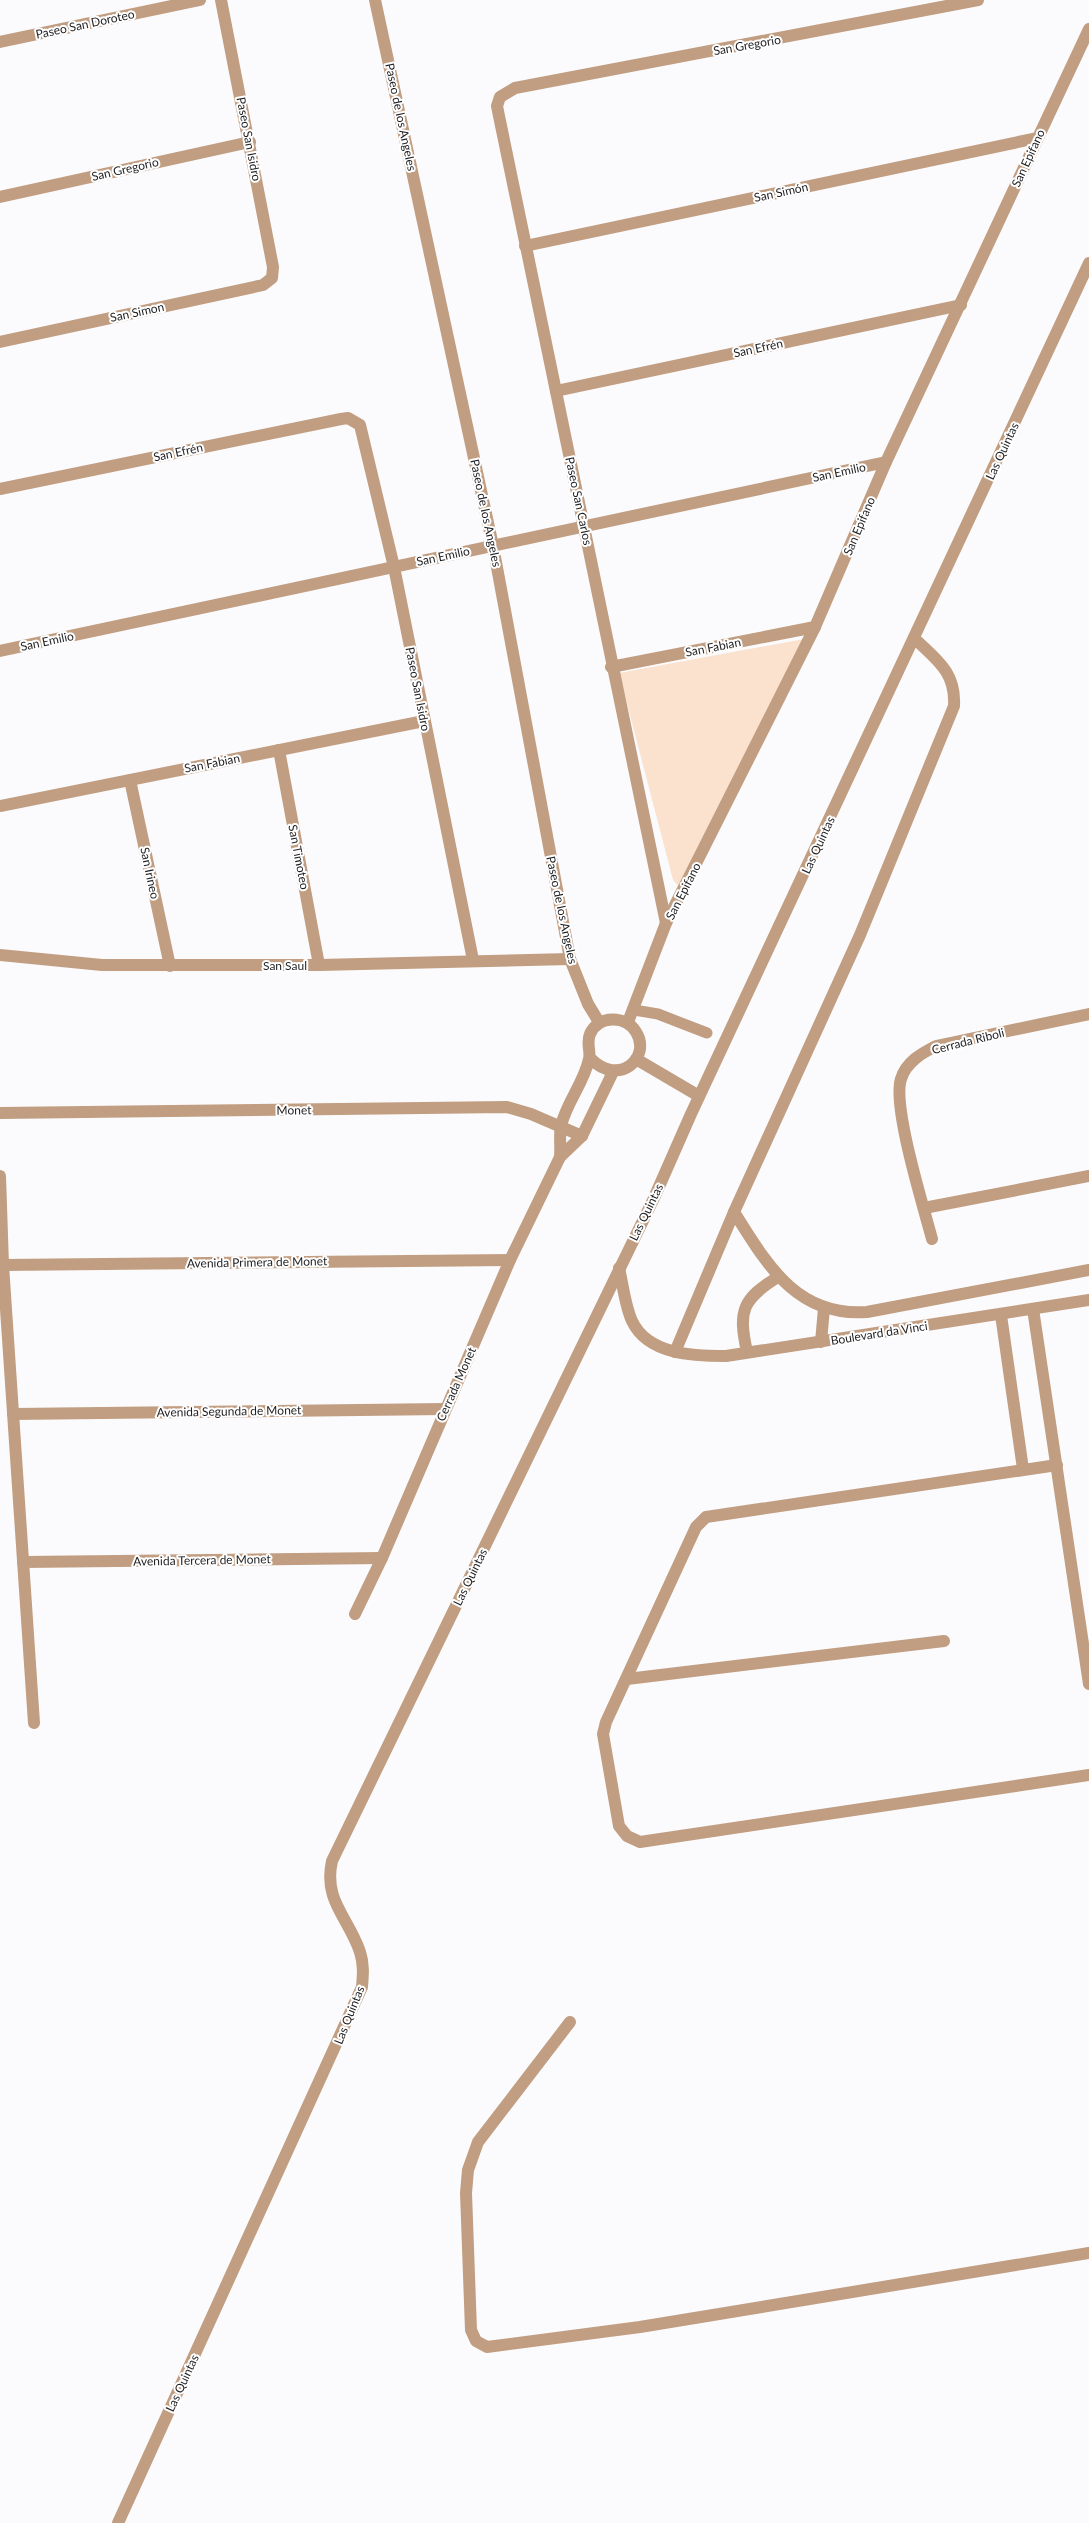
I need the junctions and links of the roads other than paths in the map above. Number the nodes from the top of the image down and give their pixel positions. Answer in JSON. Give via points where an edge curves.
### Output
{"nodes":[{"id":1,"x":200,"y":0,"type":"edge"},
{"id":2,"x":221,"y":0,"type":"edge"},
{"id":3,"x":375,"y":0,"type":"edge"},
{"id":4,"x":978,"y":0,"type":"edge"},
{"id":5,"x":1089,"y":29,"type":"edge"},
{"id":6,"x":0,"y":42,"type":"edge"},
{"id":7,"x":515,"y":88,"type":"joint"},
{"id":8,"x":1037,"y":138,"type":"junction"},
{"id":9,"x":250,"y":142,"type":"junction"},
{"id":10,"x":0,"y":197,"type":"edge"},
{"id":11,"x":525,"y":246,"type":"junction"},
{"id":12,"x":1089,"y":263,"type":"edge"},
{"id":13,"x":272,"y":278,"type":"joint"},
{"id":14,"x":960,"y":305,"type":"junction"},
{"id":15,"x":0,"y":342,"type":"edge"},
{"id":16,"x":556,"y":391,"type":"junction"},
{"id":17,"x":356,"y":421,"type":"joint"},
{"id":18,"x":886,"y":462,"type":"junction"},
{"id":19,"x":0,"y":489,"type":"edge"},
{"id":20,"x":584,"y":527,"type":"junction"},
{"id":21,"x":493,"y":546,"type":"junction"},
{"id":22,"x":394,"y":567,"type":"junction"},
{"id":23,"x":815,"y":627,"type":"junction"},
{"id":24,"x":914,"y":638,"type":"junction"},
{"id":25,"x":0,"y":651,"type":"edge"},
{"id":26,"x":611,"y":667,"type":"junction"},
{"id":27,"x":424,"y":721,"type":"junction"},
{"id":28,"x":279,"y":750,"type":"junction"},
{"id":29,"x":130,"y":780,"type":"junction"},
{"id":30,"x":0,"y":806,"type":"edge"},
{"id":31,"x":666,"y":923,"type":"junction"},
{"id":32,"x":0,"y":955,"type":"edge"},
{"id":33,"x":570,"y":959,"type":"junction"},
{"id":34,"x":473,"y":960,"type":"junction"},
{"id":35,"x":319,"y":965,"type":"junction"},
{"id":36,"x":170,"y":966,"type":"junction"},
{"id":37,"x":634,"y":1010,"type":"junction"},
{"id":38,"x":1089,"y":1014,"type":"edge"},
{"id":39,"x":599,"y":1022,"type":"junction"},
{"id":40,"x":628,"y":1022,"type":"junction"},
{"id":41,"x":707,"y":1033,"type":"dead end"},
{"id":42,"x":590,"y":1058,"type":"junction"},
{"id":43,"x":636,"y":1059,"type":"junction"},
{"id":44,"x":613,"y":1072,"type":"junction"},
{"id":45,"x":699,"y":1096,"type":"junction"},
{"id":46,"x":0,"y":1113,"type":"edge"},
{"id":47,"x":561,"y":1126,"type":"junction"},
{"id":48,"x":582,"y":1136,"type":"junction"},
{"id":49,"x":560,"y":1157,"type":"junction"},
{"id":50,"x":0,"y":1176,"type":"edge"},
{"id":51,"x":1089,"y":1176,"type":"edge"},
{"id":52,"x":924,"y":1208,"type":"junction"},
{"id":53,"x":734,"y":1212,"type":"junction"},
{"id":54,"x":932,"y":1239,"type":"dead end"},
{"id":55,"x":510,"y":1260,"type":"junction"},
{"id":56,"x":4,"y":1265,"type":"junction"},
{"id":57,"x":619,"y":1268,"type":"junction"},
{"id":58,"x":1089,"y":1270,"type":"edge"},
{"id":59,"x":778,"y":1276,"type":"junction"},
{"id":60,"x":1089,"y":1300,"type":"edge"},
{"id":61,"x":824,"y":1308,"type":"junction"},
{"id":62,"x":1034,"y":1309,"type":"junction"},
{"id":63,"x":1001,"y":1314,"type":"junction"},
{"id":64,"x":821,"y":1342,"type":"junction"},
{"id":65,"x":675,"y":1352,"type":"junction"},
{"id":66,"x":747,"y":1352,"type":"junction"},
{"id":67,"x":445,"y":1409,"type":"junction"},
{"id":68,"x":13,"y":1414,"type":"junction"},
{"id":69,"x":1057,"y":1465,"type":"junction"},
{"id":70,"x":1023,"y":1468,"type":"junction"},
{"id":71,"x":382,"y":1558,"type":"junction"},
{"id":72,"x":23,"y":1562,"type":"junction"},
{"id":73,"x":355,"y":1614,"type":"dead end"},
{"id":74,"x":944,"y":1641,"type":"dead end"},
{"id":75,"x":627,"y":1679,"type":"junction"},
{"id":76,"x":1089,"y":1684,"type":"edge"},
{"id":77,"x":34,"y":1723,"type":"dead end"},
{"id":78,"x":1089,"y":1775,"type":"edge"},
{"id":79,"x":570,"y":2022,"type":"dead end"},
{"id":80,"x":1089,"y":2253,"type":"edge"},
{"id":81,"x":118,"y":2523,"type":"edge"}],
"edges":[{"from":1,"to":6,"type":"street","name":"Paseo San Doroteo"},
{"from":2,"to":9,"type":"street","name":"Paseo San Isidro"},
{"from":3,"to":21,"type":"street","name":"Paseo de los Angeles"},
{"from":4,"to":7,"type":"street","name":"San Gregorio"},
{"from":5,"to":8,"type":"street","name":"San Epifano"},
{"from":7,"to":11,"type":"street","name":"Paseo San Carlos","via":[[500,97],[498,106]]},
{"from":8,"to":11,"type":"street","name":"San Simón"},
{"from":8,"to":14,"type":"street","name":"San Epifano"},
{"from":9,"to":10,"type":"street","name":"San Gregorio"},
{"from":9,"to":13,"type":"street","name":"Paseo San Isidro"},
{"from":11,"to":16,"type":"street","name":"Paseo San Carlos"},
{"from":12,"to":24,"type":"street","name":"Las Quintas"},
{"from":13,"to":15,"type":"street","name":"San Simon","via":[[263,285]]},
{"from":14,"to":16,"type":"street","name":"San Efrén"},
{"from":14,"to":18,"type":"street","name":"San Epifano"},
{"from":16,"to":20,"type":"street","name":"Paseo San Carlos"},
{"from":17,"to":19,"type":"street","name":"San Efrén","via":[[341,419]]},
{"from":17,"to":22,"type":"street","name":"Paseo San Isidro","via":[[363,433]]},
{"from":18,"to":20,"type":"street","name":"San Emilio"},
{"from":18,"to":23,"type":"street","name":"San Epifano"},
{"from":20,"to":21,"type":"street","name":"San Emilio"},
{"from":20,"to":26,"type":"street","name":"Paseo San Carlos"},
{"from":21,"to":22,"type":"street","name":"San Emilio"},
{"from":21,"to":33,"type":"street","name":"Paseo de los Angeles"},
{"from":22,"to":25,"type":"street","name":"San Emilio"},
{"from":22,"to":27,"type":"street","name":"Paseo San Isidro"},
{"from":23,"to":26,"type":"street","name":"San Fabian"},
{"from":23,"to":31,"type":"street","name":"San Epifano"},
{"from":24,"to":45,"type":"street","name":"Las Quintas"},
{"from":24,"to":53,"type":"street","via":[[950,676],[955,690],[954,706],[860,935]]},
{"from":26,"to":31,"type":"street","name":"Paseo San Carlos"},
{"from":27,"to":28,"type":"street","name":"San Fabian"},
{"from":27,"to":34,"type":"street","name":"Paseo San Isidro"},
{"from":28,"to":29,"type":"street","name":"San Fabian"},
{"from":28,"to":35,"type":"street","name":"San Timoteo"},
{"from":29,"to":30,"type":"street","name":"San Fabian"},
{"from":29,"to":36,"type":"street","name":"San Irineo"},
{"from":31,"to":37,"type":"street","name":"San Epifano"},
{"from":32,"to":36,"type":"street","name":"San Saul","via":[[102,965]]},
{"from":33,"to":34,"type":"street","name":"San Saul"},
{"from":33,"to":39,"type":"street","name":"Paseo de los Angeles"},
{"from":34,"to":35,"type":"street","name":"San Saul"},
{"from":35,"to":36,"type":"street","name":"San Saul"},
{"from":37,"to":40,"type":"street","name":"San Epifano"},
{"from":37,"to":41,"type":"lane","via":[[658,1014]]},
{"from":38,"to":52,"type":"street","name":"Cerrada Riboli","via":[[936,1046],[920,1054],[910,1064],[901,1078],[900,1093],[903,1122]]},
{"from":39,"to":40,"type":"street","via":[[613,1018]]},
{"from":39,"to":42,"type":"street","via":[[588,1038]]},
{"from":40,"to":43,"type":"street","via":[[637,1032],[640,1046]]},
{"from":42,"to":44,"type":"street","via":[[599,1068]]},
{"from":42,"to":47,"type":"street"},
{"from":43,"to":44,"type":"street","via":[[626,1069]]},
{"from":43,"to":45,"type":"street"},
{"from":44,"to":48,"type":"street"},
{"from":45,"to":57,"type":"street","name":"Las Quintas"},
{"from":46,"to":47,"type":"street","name":"Monet","via":[[507,1107]]},
{"from":47,"to":48,"type":"street","name":"Monet"},
{"from":47,"to":49,"type":"street"},
{"from":48,"to":49,"type":"street"},
{"from":49,"to":55,"type":"street","name":"Cerrada Monet"},
{"from":50,"to":56,"type":"street"},
{"from":51,"to":52,"type":"street"},
{"from":52,"to":54,"type":"street","name":"Cerrada Riboli"},
{"from":53,"to":59,"type":"street"},
{"from":53,"to":65,"type":"street"},
{"from":55,"to":56,"type":"street","name":"Avenida Primera de Monet"},
{"from":55,"to":67,"type":"street","name":"Cerrada Monet"},
{"from":56,"to":68,"type":"street"},
{"from":57,"to":65,"type":"street","via":[[632,1322],[659,1346]]},
{"from":57,"to":81,"type":"street","name":"Las Quintas","via":[[332,1861],[331,1889],[340,1915],[360,1953],[364,1969],[362,1988]]},
{"from":58,"to":61,"type":"street","name":"Boulevard da Vinci","via":[[867,1312]]},
{"from":59,"to":61,"type":"street","via":[[797,1293]]},
{"from":59,"to":66,"type":"street","via":[[760,1288],[743,1310]]},
{"from":60,"to":62,"type":"street","name":"Boulevard da Vinci"},
{"from":61,"to":64,"type":"street","name":"Boulevard da Vinci"},
{"from":62,"to":63,"type":"street","name":"Boulevard da Vinci"},
{"from":62,"to":69,"type":"street"},
{"from":63,"to":64,"type":"street","name":"Boulevard da Vinci"},
{"from":63,"to":70,"type":"street"},
{"from":64,"to":66,"type":"street"},
{"from":65,"to":66,"type":"street","via":[[726,1356]]},
{"from":67,"to":68,"type":"street","name":"Avenida Segunda de Monet"},
{"from":67,"to":71,"type":"street","name":"Cerrada Monet"},
{"from":68,"to":72,"type":"street"},
{"from":69,"to":70,"type":"street"},
{"from":69,"to":76,"type":"street"},
{"from":70,"to":75,"type":"street","via":[[706,1517],[696,1527]]},
{"from":71,"to":72,"type":"street","name":"Avenida Tercera de Monet"},
{"from":71,"to":73,"type":"street","name":"Cerrada Monet"},
{"from":72,"to":77,"type":"street"},
{"from":74,"to":75,"type":"street"},
{"from":75,"to":78,"type":"street","via":[[603,1734],[620,1826],[627,1836],[640,1842]]},
{"from":79,"to":80,"type":"street","via":[[478,2142],[468,2170],[471,2330],[476,2341],[487,2347],[650,2325]]}]}
